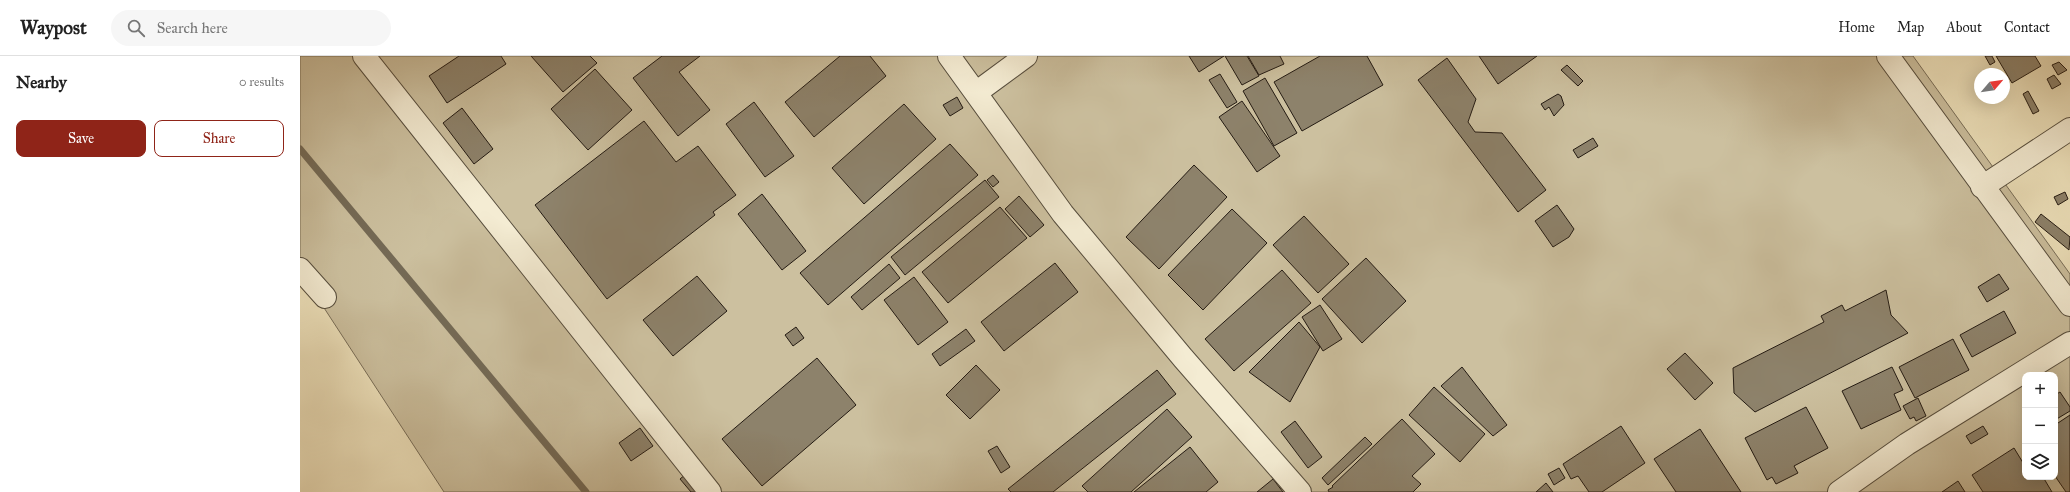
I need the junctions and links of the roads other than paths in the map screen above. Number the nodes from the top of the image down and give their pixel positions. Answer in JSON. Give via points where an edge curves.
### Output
{"nodes":[{"id":1,"x":364,"y":56,"type":"edge"},
{"id":2,"x":949,"y":56,"type":"edge"},
{"id":3,"x":1026,"y":56,"type":"edge"},
{"id":4,"x":1888,"y":56,"type":"edge"},
{"id":5,"x":977,"y":92,"type":"junction"},
{"id":6,"x":2070,"y":128,"type":"edge"},
{"id":7,"x":1982,"y":187,"type":"junction"},
{"id":8,"x":300,"y":269,"type":"edge"},
{"id":9,"x":2067,"y":296,"type":"edge"},
{"id":10,"x":325,"y":297,"type":"dead end"},
{"id":11,"x":2070,"y":343,"type":"edge"},
{"id":12,"x":710,"y":492,"type":"edge"},
{"id":13,"x":1300,"y":492,"type":"edge"},
{"id":14,"x":1838,"y":492,"type":"edge"}],
"edges":[{"from":1,"to":12,"type":"street"},
{"from":2,"to":5,"type":"street"},
{"from":3,"to":5,"type":"street"},
{"from":4,"to":7,"type":"street"},
{"from":5,"to":13,"type":"street","via":[[1063,214],[1183,358]]},
{"from":6,"to":7,"type":"street"},
{"from":7,"to":9,"type":"street"},
{"from":8,"to":10,"type":"street"},
{"from":11,"to":14,"type":"street","via":[[1907,444]]}]}
